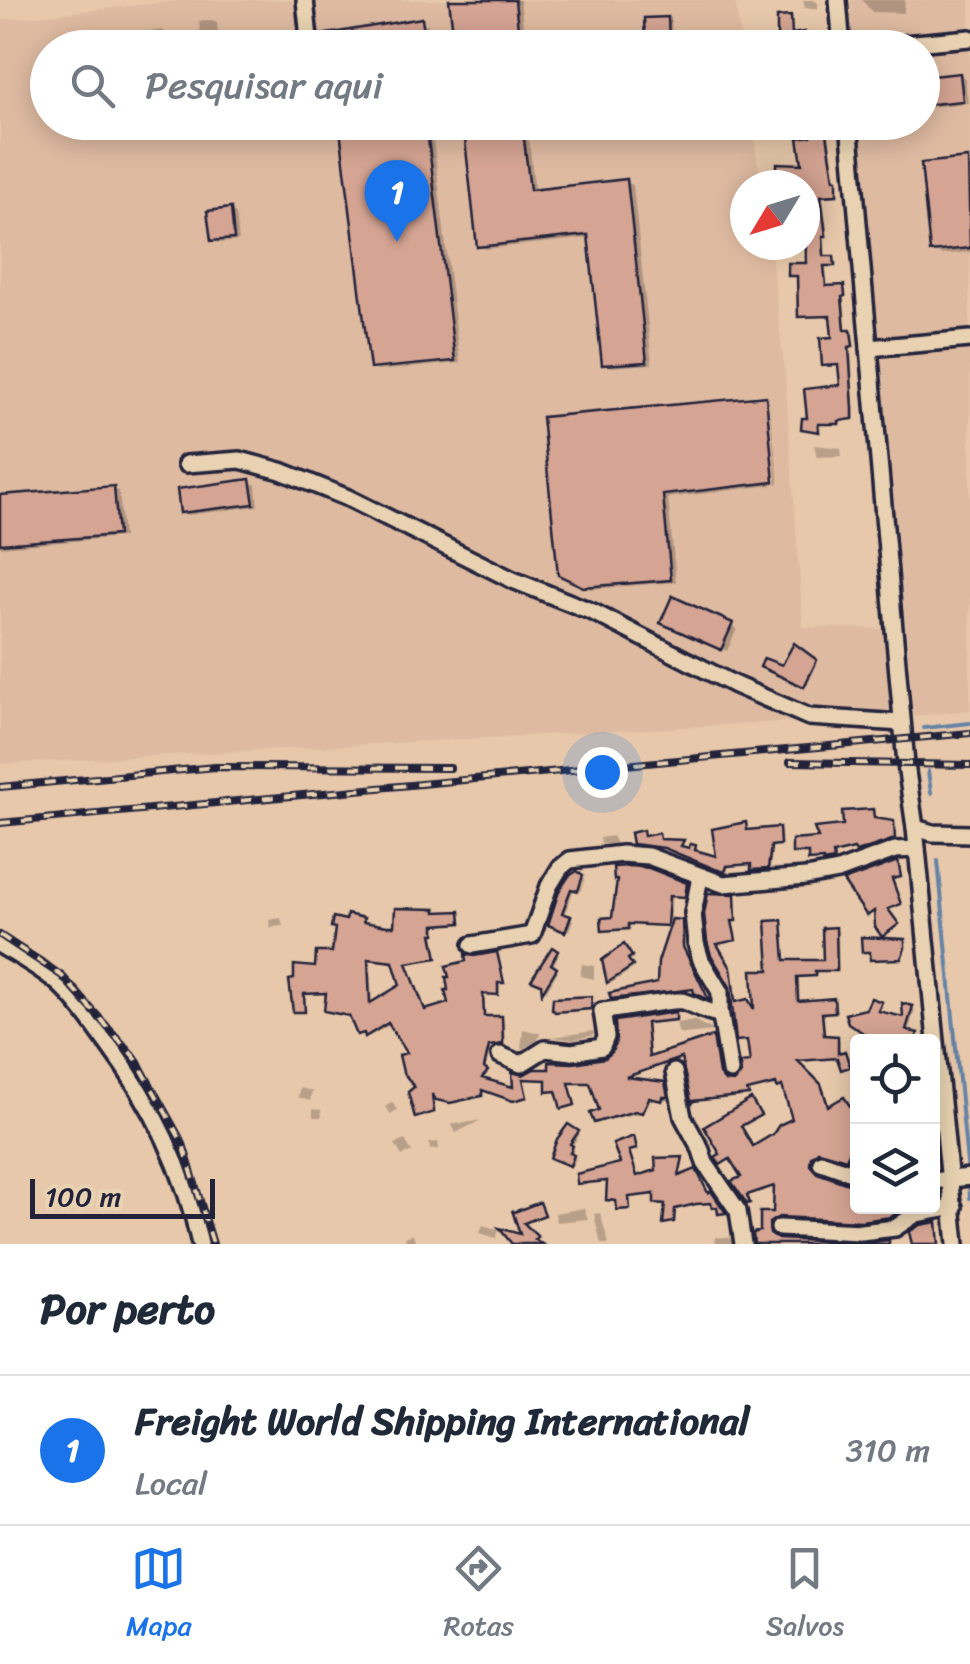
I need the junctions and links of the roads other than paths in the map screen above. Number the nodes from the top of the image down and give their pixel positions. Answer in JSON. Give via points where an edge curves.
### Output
{"nodes":[{"id":1,"x":305,"y":0,"type":"edge"},
{"id":2,"x":838,"y":0,"type":"edge"},
{"id":3,"x":308,"y":30,"type":"edge"},
{"id":4,"x":840,"y":30,"type":"edge"},
{"id":5,"x":970,"y":38,"type":"edge"},
{"id":6,"x":940,"y":41,"type":"edge"},
{"id":7,"x":851,"y":140,"type":"edge"},
{"id":8,"x":970,"y":339,"type":"edge"},
{"id":9,"x":869,"y":348,"type":"junction"},
{"id":10,"x":186,"y":464,"type":"dead end"},
{"id":11,"x":902,"y":723,"type":"junction"},
{"id":12,"x":916,"y":828,"type":"junction"},
{"id":13,"x":970,"y":834,"type":"edge"},
{"id":14,"x":917,"y":849,"type":"junction"},
{"id":15,"x":700,"y":877,"type":"junction"},
{"id":16,"x":472,"y":945,"type":"dead end"},
{"id":17,"x":0,"y":946,"type":"edge"},
{"id":18,"x":720,"y":1014,"type":"junction"},
{"id":19,"x":500,"y":1055,"type":"dead end"},
{"id":20,"x":730,"y":1071,"type":"dead end"},
{"id":21,"x":674,"y":1072,"type":"dead end"},
{"id":22,"x":821,"y":1162,"type":"dead end"},
{"id":23,"x":850,"y":1172,"type":"edge"},
{"id":24,"x":960,"y":1179,"type":"edge"},
{"id":25,"x":954,"y":1208,"type":"junction"},
{"id":26,"x":779,"y":1228,"type":"dead end"},
{"id":27,"x":200,"y":1244,"type":"edge"},
{"id":28,"x":744,"y":1244,"type":"edge"},
{"id":29,"x":956,"y":1244,"type":"edge"}],
"edges":[{"from":1,"to":3,"type":"street"},
{"from":2,"to":4,"type":"street"},
{"from":5,"to":6,"type":"street"},
{"from":7,"to":9,"type":"street"},
{"from":8,"to":9,"type":"street"},
{"from":9,"to":11,"type":"street"},
{"from":10,"to":11,"type":"street","via":[[240,460],[281,471],[809,716]]},
{"from":11,"to":12,"type":"street"},
{"from":12,"to":13,"type":"street"},
{"from":12,"to":14,"type":"street"},
{"from":14,"to":15,"type":"street","via":[[806,877],[722,884]]},
{"from":14,"to":24,"type":"street"},
{"from":15,"to":16,"type":"street","via":[[648,856],[570,860],[549,886],[532,935]]},
{"from":15,"to":18,"type":"street","via":[[696,943],[720,992]]},
{"from":17,"to":27,"type":"street","via":[[59,984],[134,1079],[167,1137]]},
{"from":18,"to":19,"type":"street","via":[[679,1001],[602,1011],[602,1046],[544,1049],[520,1064]]},
{"from":18,"to":20,"type":"street"},
{"from":21,"to":28,"type":"street","via":[[683,1117],[704,1163],[738,1211]]},
{"from":22,"to":23,"type":"street"},
{"from":24,"to":25,"type":"street"},
{"from":25,"to":26,"type":"street","via":[[860,1232]]},
{"from":25,"to":29,"type":"street"}]}
